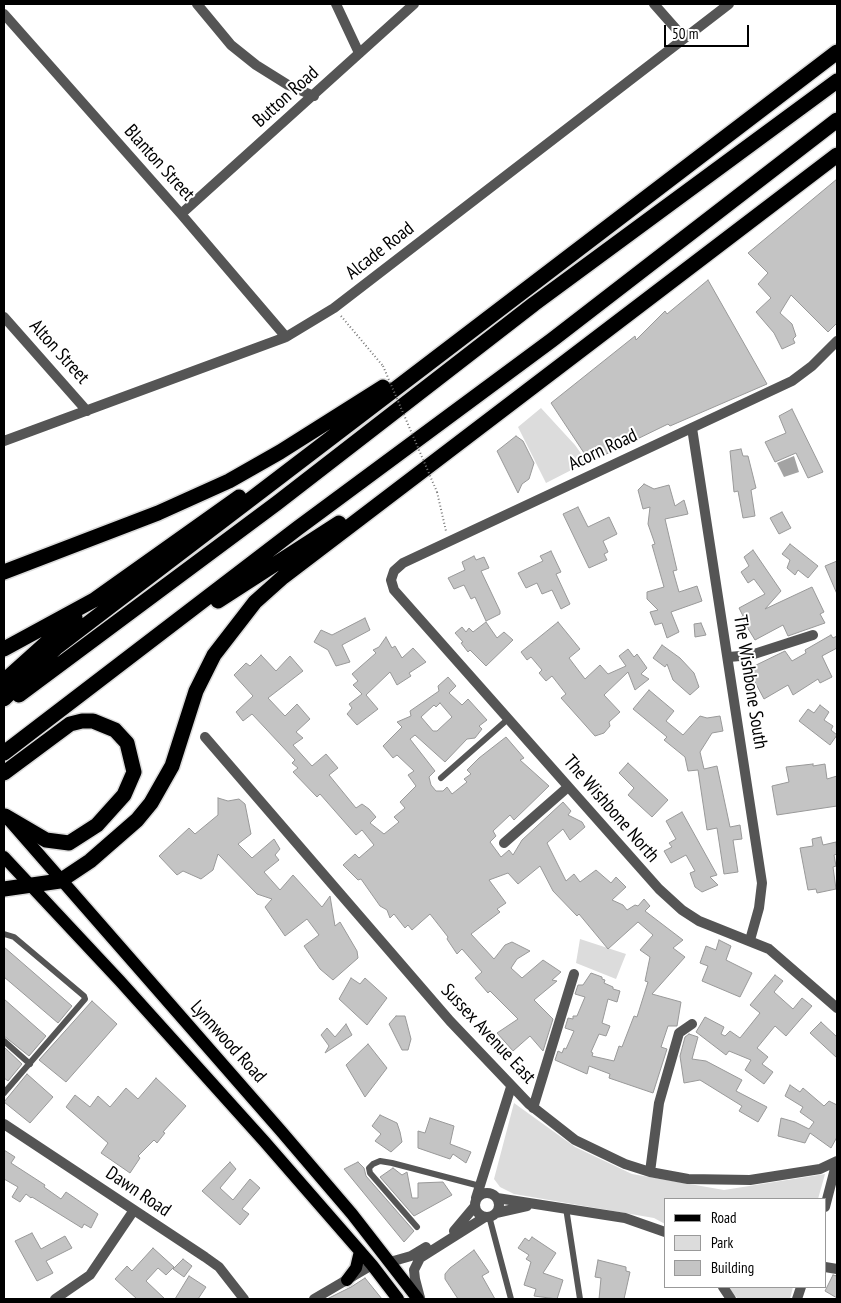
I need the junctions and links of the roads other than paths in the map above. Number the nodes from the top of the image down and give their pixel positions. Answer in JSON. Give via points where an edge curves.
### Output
{"nodes":[{"id":1,"x":197,"y":4,"type":"edge"},
{"id":2,"x":336,"y":4,"type":"edge"},
{"id":3,"x":414,"y":4,"type":"edge"},
{"id":4,"x":654,"y":4,"type":"edge"},
{"id":5,"x":729,"y":4,"type":"edge"},
{"id":6,"x":4,"y":14,"type":"edge"},
{"id":7,"x":684,"y":38,"type":"junction"},
{"id":8,"x":837,"y":52,"type":"edge"},
{"id":9,"x":360,"y":54,"type":"junction"},
{"id":10,"x":837,"y":81,"type":"edge"},
{"id":11,"x":314,"y":96,"type":"junction"},
{"id":12,"x":837,"y":120,"type":"edge"},
{"id":13,"x":837,"y":154,"type":"edge"},
{"id":14,"x":181,"y":214,"type":"junction"},
{"id":15,"x":524,"y":289,"type":"junction"},
{"id":16,"x":4,"y":317,"type":"edge"},
{"id":17,"x":286,"y":337,"type":"junction"},
{"id":18,"x":837,"y":341,"type":"edge"},
{"id":19,"x":87,"y":411,"type":"junction"},
{"id":20,"x":362,"y":416,"type":"junction"},
{"id":21,"x":692,"y":428,"type":"junction"},
{"id":22,"x":4,"y":441,"type":"edge"},
{"id":23,"x":443,"y":456,"type":"junction"},
{"id":24,"x":4,"y":572,"type":"edge"},
{"id":25,"x":394,"y":590,"type":"joint"},
{"id":26,"x":94,"y":600,"type":"junction"},
{"id":27,"x":812,"y":635,"type":"dead end"},
{"id":28,"x":4,"y":649,"type":"edge"},
{"id":29,"x":729,"y":657,"type":"junction"},
{"id":30,"x":121,"y":664,"type":"junction"},
{"id":31,"x":4,"y":681,"type":"edge"},
{"id":32,"x":4,"y":699,"type":"edge"},
{"id":33,"x":4,"y":706,"type":"edge"},
{"id":34,"x":508,"y":719,"type":"junction"},
{"id":35,"x":205,"y":737,"type":"dead end"},
{"id":36,"x":4,"y":753,"type":"edge"},
{"id":37,"x":4,"y":774,"type":"edge"},
{"id":38,"x":441,"y":778,"type":"dead end"},
{"id":39,"x":568,"y":787,"type":"junction"},
{"id":40,"x":4,"y":815,"type":"edge"},
{"id":41,"x":504,"y":843,"type":"dead end"},
{"id":42,"x":4,"y":857,"type":"edge"},
{"id":43,"x":60,"y":881,"type":"junction"},
{"id":44,"x":32,"y":886,"type":"junction"},
{"id":45,"x":4,"y":888,"type":"edge"},
{"id":46,"x":4,"y":934,"type":"edge"},
{"id":47,"x":750,"y":940,"type":"junction"},
{"id":48,"x":574,"y":974,"type":"dead end"},
{"id":49,"x":837,"y":1008,"type":"edge"},
{"id":50,"x":692,"y":1024,"type":"dead end"},
{"id":51,"x":4,"y":1041,"type":"edge"},
{"id":52,"x":30,"y":1064,"type":"junction"},
{"id":53,"x":511,"y":1087,"type":"junction"},
{"id":54,"x":4,"y":1093,"type":"edge"},
{"id":55,"x":533,"y":1108,"type":"junction"},
{"id":56,"x":4,"y":1124,"type":"edge"},
{"id":57,"x":837,"y":1161,"type":"edge"},
{"id":58,"x":650,"y":1172,"type":"junction"},
{"id":59,"x":484,"y":1175,"type":"junction"},
{"id":60,"x":480,"y":1186,"type":"junction"},
{"id":61,"x":493,"y":1195,"type":"junction"},
{"id":62,"x":475,"y":1202,"type":"junction"},
{"id":63,"x":826,"y":1203,"type":"edge"},
{"id":64,"x":540,"y":1205,"type":"junction"},
{"id":65,"x":566,"y":1208,"type":"junction"},
{"id":66,"x":134,"y":1210,"type":"junction"},
{"id":67,"x":352,"y":1214,"type":"junction"},
{"id":68,"x":490,"y":1215,"type":"junction"},
{"id":69,"x":417,"y":1227,"type":"dead end"},
{"id":70,"x":664,"y":1232,"type":"edge"},
{"id":71,"x":360,"y":1251,"type":"junction"},
{"id":72,"x":390,"y":1262,"type":"junction"},
{"id":73,"x":372,"y":1265,"type":"junction"},
{"id":74,"x":348,"y":1280,"type":"junction"},
{"id":75,"x":723,"y":1288,"type":"edge"},
{"id":76,"x":55,"y":1299,"type":"edge"},
{"id":77,"x":244,"y":1299,"type":"edge"},
{"id":78,"x":314,"y":1299,"type":"edge"},
{"id":79,"x":398,"y":1299,"type":"edge"},
{"id":80,"x":407,"y":1299,"type":"edge"},
{"id":81,"x":419,"y":1299,"type":"edge"},
{"id":82,"x":511,"y":1299,"type":"edge"},
{"id":83,"x":580,"y":1299,"type":"edge"},
{"id":84,"x":731,"y":1299,"type":"edge"}],
"edges":[{"from":1,"to":11,"type":"street","via":[[231,45],[256,65],[288,85]]},
{"from":2,"to":9,"type":"street"},
{"from":3,"to":9,"type":"street","name":"Button Road"},
{"from":4,"to":7,"type":"street"},
{"from":5,"to":7,"type":"street","name":"Alcade Road"},
{"from":6,"to":14,"type":"street","name":"Blanton Street"},
{"from":7,"to":17,"type":"street","name":"Alcade Road","via":[[334,308]]},
{"from":8,"to":15,"type":"highway"},
{"from":9,"to":11,"type":"street","name":"Button Road"},
{"from":10,"to":33,"type":"highway","via":[[534,304],[270,509]]},
{"from":11,"to":14,"type":"street","name":"Button Road"},
{"from":12,"to":30,"type":"highway","via":[[560,334]]},
{"from":13,"to":23,"type":"highway"},
{"from":14,"to":17,"type":"street","name":"Blanton Street"},
{"from":15,"to":20,"type":"highway"},
{"from":15,"to":24,"type":"highway","via":[[361,403],[229,481],[158,513]]},
{"from":16,"to":19,"type":"street","name":"Alton Street"},
{"from":17,"to":19,"type":"street","name":"Alcade Road"},
{"from":18,"to":21,"type":"street","name":"Acorn Road","via":[[792,381]]},
{"from":19,"to":22,"type":"street","name":"Alcade Road"},
{"from":20,"to":26,"type":"highway","via":[[190,530]]},
{"from":20,"to":32,"type":"highway","via":[[57,647]]},
{"from":21,"to":25,"type":"street","name":"Acorn Road","via":[[397,567],[392,575]]},
{"from":21,"to":29,"type":"street","name":"The Wishbone South"},
{"from":23,"to":30,"type":"highway"},
{"from":23,"to":43,"type":"highway","via":[[283,577],[255,602],[226,637],[203,675],[172,766],[151,803],[125,833]]},
{"from":25,"to":34,"type":"street","name":"The Wishbone North"},
{"from":26,"to":28,"type":"highway"},
{"from":26,"to":31,"type":"highway"},
{"from":27,"to":29,"type":"street","via":[[751,655]]},
{"from":29,"to":47,"type":"street","name":"The Wishbone South","via":[[762,883]]},
{"from":30,"to":36,"type":"highway"},
{"from":34,"to":38,"type":"lane"},
{"from":34,"to":39,"type":"street","name":"The Wishbone North"},
{"from":35,"to":53,"type":"street","name":"Sussex Avenue East","via":[[389,952]]},
{"from":37,"to":40,"type":"highway","via":[[70,724],[82,721],[93,721],[115,730],[127,743],[134,772],[124,795],[97,825],[69,843],[46,840]]},
{"from":39,"to":41,"type":"street"},
{"from":39,"to":47,"type":"street","name":"The Wishbone North","via":[[646,876],[682,910],[708,925]]},
{"from":40,"to":43,"type":"main road","name":"Lynnwood Road"},
{"from":42,"to":44,"type":"main road","name":"Lynnwood Road"},
{"from":43,"to":44,"type":"highway"},
{"from":43,"to":67,"type":"main road","name":"Lynnwood Road"},
{"from":44,"to":45,"type":"highway"},
{"from":44,"to":71,"type":"main road","name":"Lynnwood Road","via":[[120,980]]},
{"from":46,"to":52,"type":"lane","via":[[14,937],[85,997]]},
{"from":47,"to":49,"type":"street","name":"The Wishbone North","via":[[769,949]]},
{"from":48,"to":55,"type":"street"},
{"from":50,"to":58,"type":"street","via":[[680,1033],[659,1103]]},
{"from":51,"to":52,"type":"lane"},
{"from":52,"to":54,"type":"lane"},
{"from":53,"to":55,"type":"street","name":"Sussex Avenue East"},
{"from":53,"to":59,"type":"street"},
{"from":55,"to":58,"type":"street","name":"Sussex Avenue East","via":[[581,1144],[611,1159]]},
{"from":56,"to":66,"type":"street","name":"Dawn Road"},
{"from":57,"to":58,"type":"street","name":"Sussex Avenue East","via":[[820,1169],[739,1181],[688,1179]]},
{"from":57,"to":63,"type":"street"},
{"from":59,"to":60,"type":"street"},
{"from":59,"to":61,"type":"street"},
{"from":60,"to":62,"type":"street"},
{"from":60,"to":69,"type":"lane","via":[[392,1163],[373,1164],[369,1168],[370,1173]]},
{"from":61,"to":62,"type":"street","via":[[482,1193]]},
{"from":61,"to":64,"type":"street"},
{"from":61,"to":68,"type":"street","via":[[499,1205]]},
{"from":62,"to":68,"type":"street","via":[[478,1213]]},
{"from":62,"to":72,"type":"street","via":[[464,1221],[450,1234],[410,1256]]},
{"from":64,"to":65,"type":"street"},
{"from":64,"to":68,"type":"street"},
{"from":65,"to":70,"type":"street","via":[[625,1218]]},
{"from":65,"to":83,"type":"lane"},
{"from":66,"to":76,"type":"street","via":[[90,1275]]},
{"from":66,"to":77,"type":"street","name":"Dawn Road","via":[[220,1267]]},
{"from":67,"to":72,"type":"main road","name":"Lynnwood Road"},
{"from":67,"to":73,"type":"main road","via":[[357,1229],[376,1252],[377,1258]]},
{"from":68,"to":81,"type":"street","via":[[420,1258],[414,1270]]},
{"from":68,"to":82,"type":"lane"},
{"from":71,"to":73,"type":"main road","name":"Lynnwood Road"},
{"from":71,"to":74,"type":"main road","via":[[356,1268]]},
{"from":72,"to":80,"type":"main road","via":[[395,1281]]},
{"from":72,"to":81,"type":"main road","name":"Lynnwood Road"},
{"from":73,"to":74,"type":"street"},
{"from":73,"to":79,"type":"main road","name":"Lynnwood Road"},
{"from":74,"to":78,"type":"street"},
{"from":75,"to":84,"type":"street"}]}
